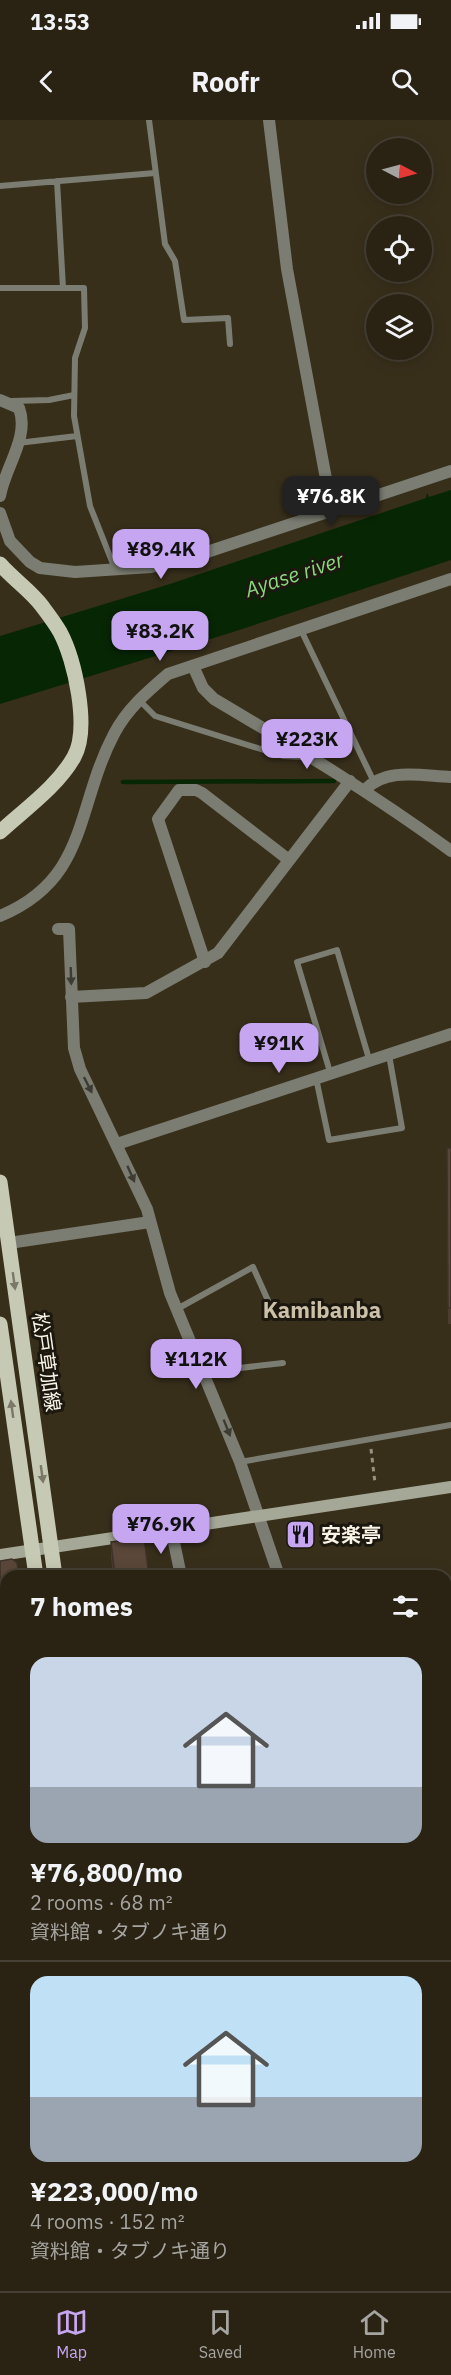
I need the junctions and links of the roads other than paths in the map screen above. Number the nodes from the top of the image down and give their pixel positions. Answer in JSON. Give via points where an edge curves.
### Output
{"nodes":[{"id":1,"x":149,"y":120,"type":"edge"},
{"id":2,"x":269,"y":120,"type":"edge"},
{"id":3,"x":155,"y":173,"type":"junction"},
{"id":4,"x":57,"y":181,"type":"junction"},
{"id":5,"x":0,"y":186,"type":"edge"},
{"id":6,"x":0,"y":288,"type":"edge"},
{"id":7,"x":63,"y":288,"type":"junction"},
{"id":8,"x":230,"y":344,"type":"dead end"},
{"id":9,"x":74,"y":395,"type":"junction"},
{"id":10,"x":1,"y":400,"type":"edge"},
{"id":11,"x":77,"y":436,"type":"junction"},
{"id":12,"x":18,"y":443,"type":"junction"},
{"id":13,"x":451,"y":471,"type":"edge"},
{"id":14,"x":0,"y":496,"type":"edge"},
{"id":15,"x":332,"y":511,"type":"junction"},
{"id":16,"x":0,"y":513,"type":"edge"},
{"id":17,"x":0,"y":564,"type":"edge"},
{"id":18,"x":116,"y":569,"type":"junction"},
{"id":19,"x":451,"y":579,"type":"edge"},
{"id":20,"x":301,"y":630,"type":"junction"},
{"id":21,"x":193,"y":666,"type":"junction"},
{"id":22,"x":139,"y":699,"type":"junction"},
{"id":23,"x":314,"y":757,"type":"junction"},
{"id":24,"x":451,"y":777,"type":"edge"},
{"id":25,"x":373,"y":780,"type":"junction"},
{"id":26,"x":350,"y":781,"type":"junction"},
{"id":27,"x":364,"y":790,"type":"junction"},
{"id":28,"x":0,"y":832,"type":"edge"},
{"id":29,"x":451,"y":851,"type":"edge"},
{"id":30,"x":289,"y":860,"type":"junction"},
{"id":31,"x":0,"y":916,"type":"edge"},
{"id":32,"x":58,"y":929,"type":"dead end"},
{"id":33,"x":205,"y":962,"type":"junction"},
{"id":34,"x":71,"y":997,"type":"junction"},
{"id":35,"x":451,"y":1034,"type":"edge"},
{"id":36,"x":389,"y":1054,"type":"junction"},
{"id":37,"x":369,"y":1059,"type":"junction"},
{"id":38,"x":330,"y":1072,"type":"junction"},
{"id":39,"x":315,"y":1077,"type":"junction"},
{"id":40,"x":117,"y":1144,"type":"junction"},
{"id":41,"x":0,"y":1182,"type":"edge"},
{"id":42,"x":150,"y":1222,"type":"junction"},
{"id":43,"x":9,"y":1243,"type":"junction"},
{"id":44,"x":177,"y":1309,"type":"junction"},
{"id":45,"x":274,"y":1314,"type":"dead end"},
{"id":46,"x":0,"y":1329,"type":"edge"},
{"id":47,"x":283,"y":1363,"type":"dead end"},
{"id":48,"x":205,"y":1372,"type":"junction"},
{"id":49,"x":451,"y":1425,"type":"edge"},
{"id":50,"x":240,"y":1462,"type":"junction"},
{"id":51,"x":451,"y":1487,"type":"edge"},
{"id":52,"x":258,"y":1516,"type":"junction"},
{"id":53,"x":171,"y":1528,"type":"junction"},
{"id":54,"x":51,"y":1548,"type":"junction"},
{"id":55,"x":32,"y":1550,"type":"junction"},
{"id":56,"x":0,"y":1555,"type":"edge"},
{"id":57,"x":35,"y":1570,"type":"edge"},
{"id":58,"x":54,"y":1570,"type":"edge"},
{"id":59,"x":180,"y":1570,"type":"edge"},
{"id":60,"x":277,"y":1570,"type":"edge"}],
"edges":[{"from":1,"to":3,"type":"lane"},
{"from":2,"to":15,"type":"street","via":[[286,269]]},
{"from":3,"to":4,"type":"lane"},
{"from":3,"to":8,"type":"lane","via":[[165,244],[175,261],[184,320],[228,318]]},
{"from":4,"to":5,"type":"lane"},
{"from":4,"to":7,"type":"lane"},
{"from":6,"to":7,"type":"lane"},
{"from":7,"to":9,"type":"lane","via":[[84,288],[85,328],[75,358]]},
{"from":9,"to":10,"type":"lane","via":[[49,400]]},
{"from":9,"to":11,"type":"lane"},
{"from":10,"to":12,"type":"street","via":[[19,408],[23,418]]},
{"from":11,"to":12,"type":"lane"},
{"from":11,"to":18,"type":"lane","via":[[90,506]]},
{"from":12,"to":14,"type":"street"},
{"from":13,"to":15,"type":"street"},
{"from":15,"to":18,"type":"street","via":[[165,564]]},
{"from":16,"to":18,"type":"street","via":[[10,541],[40,568],[63,572]]},
{"from":17,"to":28,"type":"main road","via":[[40,603],[61,633],[74,673],[80,716],[75,756],[41,795]]},
{"from":19,"to":20,"type":"street"},
{"from":20,"to":21,"type":"street"},
{"from":20,"to":25,"type":"lane"},
{"from":21,"to":22,"type":"street","via":[[168,674]]},
{"from":21,"to":23,"type":"street","via":[[203,688],[214,699]]},
{"from":22,"to":23,"type":"lane","via":[[155,716],[283,756]]},
{"from":22,"to":31,"type":"street","via":[[113,735],[63,868],[45,890],[23,907]]},
{"from":23,"to":26,"type":"street"},
{"from":24,"to":25,"type":"street","via":[[388,775]]},
{"from":25,"to":27,"type":"street"},
{"from":26,"to":27,"type":"street"},
{"from":26,"to":30,"type":"street"},
{"from":27,"to":29,"type":"street"},
{"from":30,"to":33,"type":"street","via":[[218,953]]},
{"from":30,"to":33,"type":"street","via":[[202,793],[179,790],[158,819]]},
{"from":32,"to":34,"type":"street","one_way":true,"via":[[69,929]]},
{"from":33,"to":34,"type":"street","via":[[146,993]]},
{"from":34,"to":40,"type":"street","one_way":true,"via":[[74,1048],[80,1069]]},
{"from":35,"to":36,"type":"street"},
{"from":36,"to":37,"type":"street"},
{"from":36,"to":39,"type":"lane","via":[[402,1128],[329,1140]]},
{"from":37,"to":38,"type":"street"},
{"from":37,"to":38,"type":"lane","via":[[337,950],[297,962]]},
{"from":38,"to":39,"type":"street"},
{"from":39,"to":40,"type":"street"},
{"from":40,"to":42,"type":"street","one_way":true},
{"from":41,"to":43,"type":"main road","name":"松戸草加線"},
{"from":42,"to":43,"type":"street"},
{"from":42,"to":44,"type":"street"},
{"from":43,"to":54,"type":"main road","name":"松戸草加線","one_way":true},
{"from":44,"to":45,"type":"lane","via":[[253,1267]]},
{"from":44,"to":48,"type":"street"},
{"from":55,"to":46,"type":"main road","name":"松戸草加線","one_way":true},
{"from":47,"to":48,"type":"lane"},
{"from":48,"to":50,"type":"street","one_way":true},
{"from":49,"to":50,"type":"lane"},
{"from":50,"to":52,"type":"street"},
{"from":51,"to":52,"type":"main road"},
{"from":52,"to":53,"type":"main road"},
{"from":52,"to":60,"type":"street"},
{"from":53,"to":54,"type":"main road"},
{"from":53,"to":59,"type":"street"},
{"from":54,"to":55,"type":"main road"},
{"from":54,"to":58,"type":"main road","name":"松戸草加線"},
{"from":55,"to":56,"type":"main road"},
{"from":55,"to":57,"type":"main road","name":"松戸草加線"}]}
